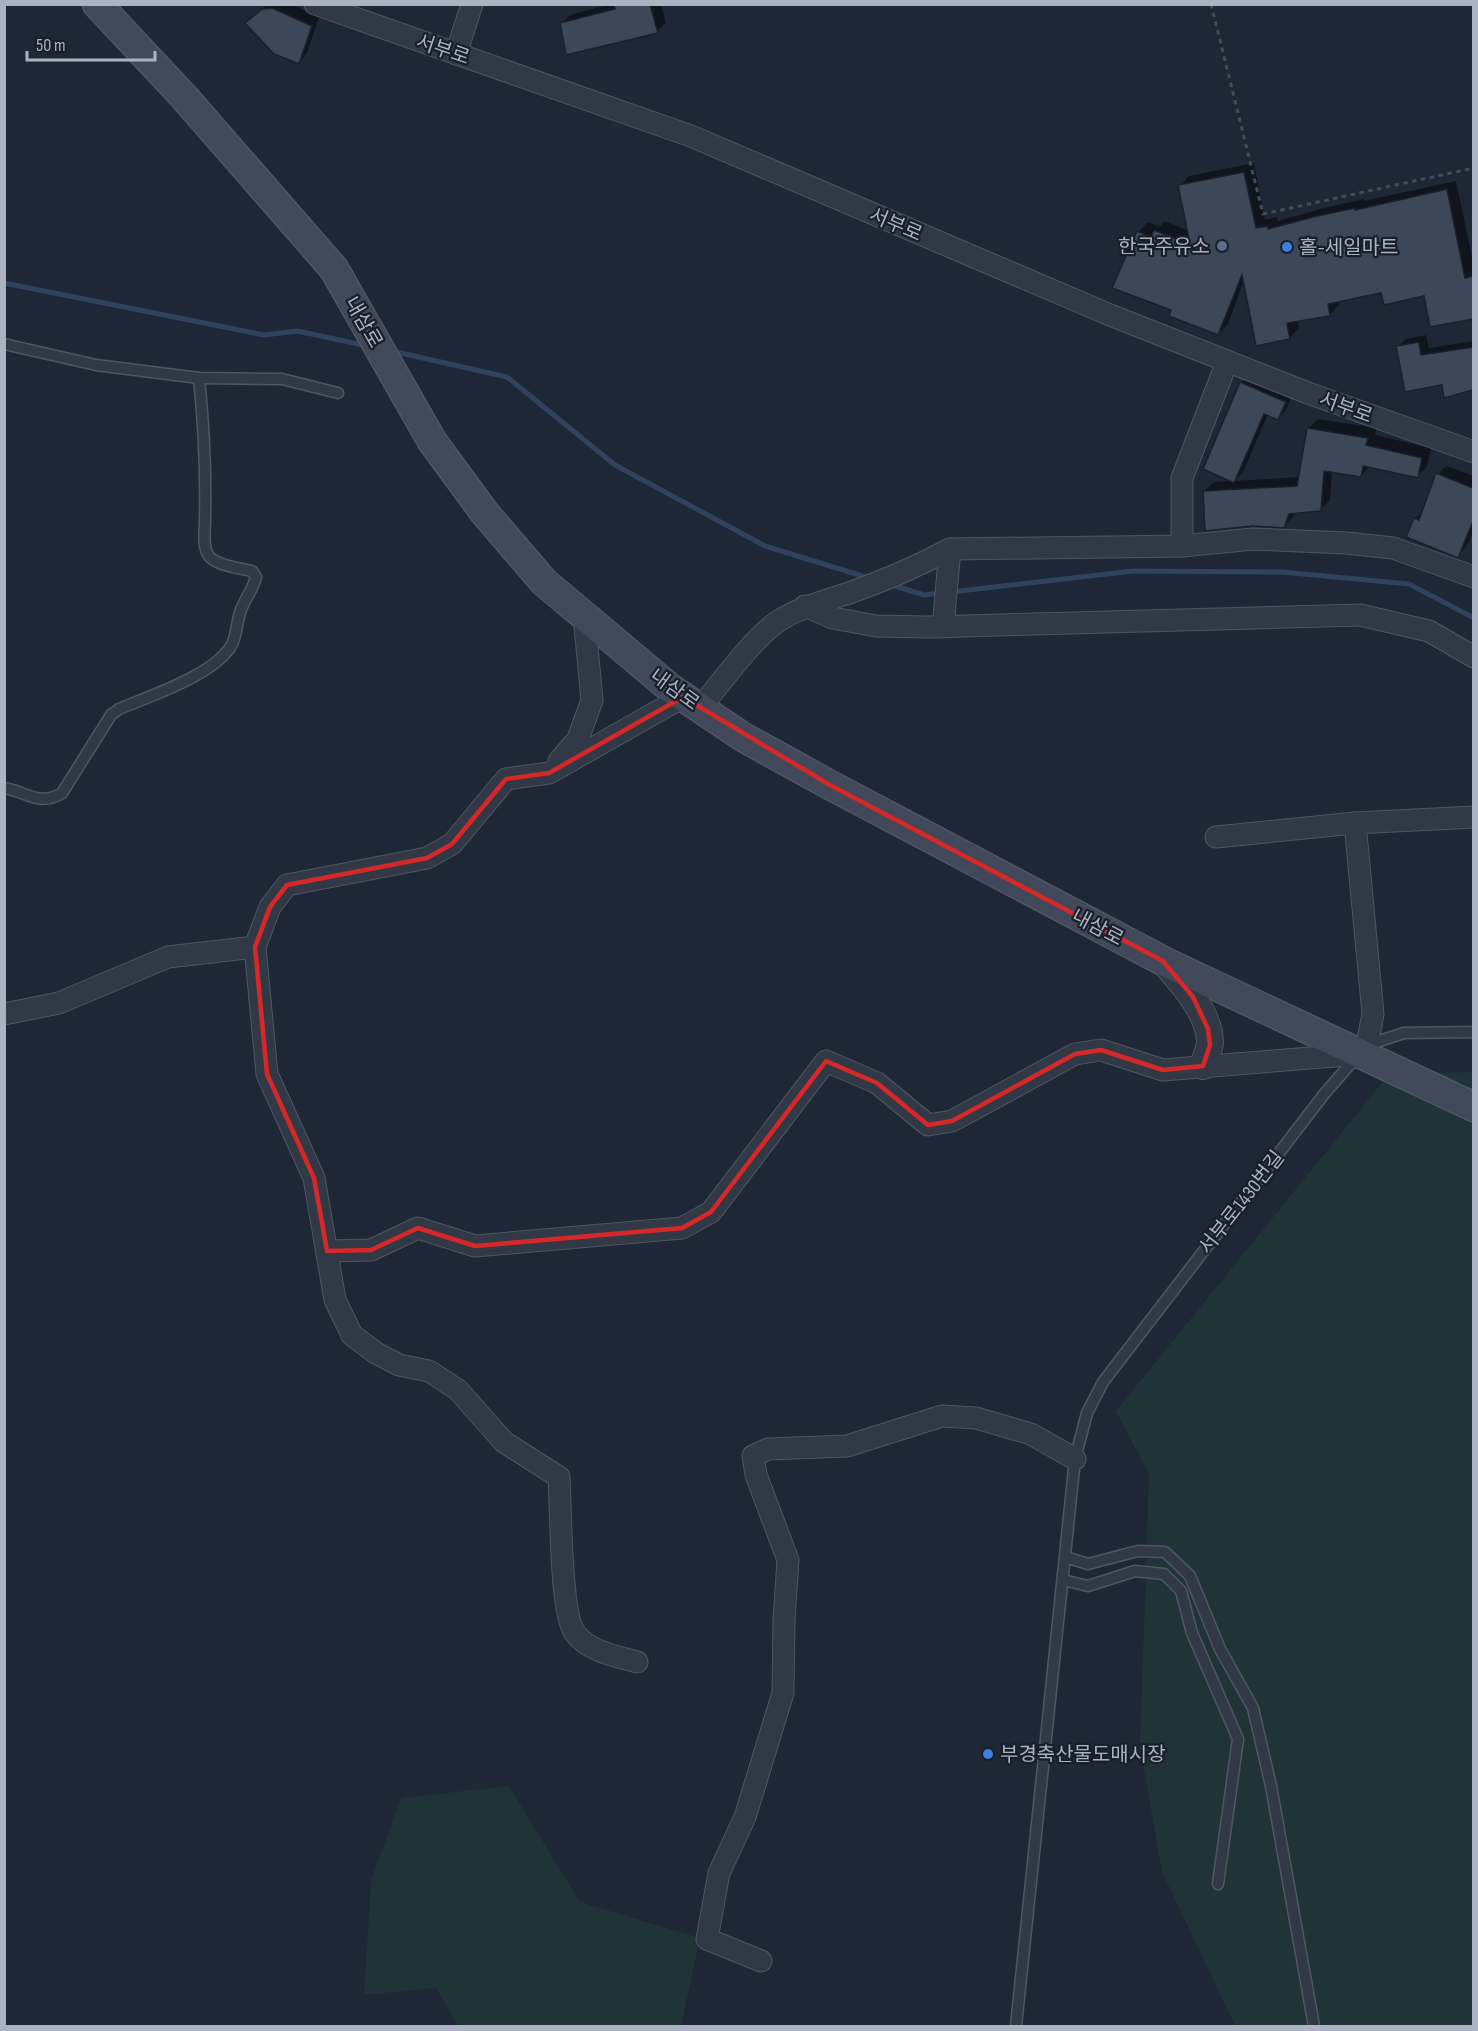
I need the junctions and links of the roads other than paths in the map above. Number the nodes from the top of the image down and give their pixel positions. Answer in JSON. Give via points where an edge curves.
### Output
{"nodes":[{"id":1,"x":315,"y":4,"type":"edge"},
{"id":2,"x":472,"y":4,"type":"edge"},
{"id":3,"x":109,"y":7,"type":"edge"},
{"id":4,"x":456,"y":54,"type":"junction"},
{"id":5,"x":4,"y":344,"type":"edge"},
{"id":6,"x":1227,"y":362,"type":"junction"},
{"id":7,"x":199,"y":378,"type":"junction"},
{"id":8,"x":338,"y":393,"type":"dead end"},
{"id":9,"x":1473,"y":452,"type":"edge"},
{"id":10,"x":1182,"y":546,"type":"junction"},
{"id":11,"x":950,"y":554,"type":"junction"},
{"id":12,"x":1473,"y":577,"type":"edge"},
{"id":13,"x":805,"y":606,"type":"junction"},
{"id":14,"x":584,"y":616,"type":"junction"},
{"id":15,"x":943,"y":627,"type":"junction"},
{"id":16,"x":1473,"y":657,"type":"edge"},
{"id":17,"x":691,"y":703,"type":"junction"},
{"id":18,"x":549,"y":773,"type":"junction"},
{"id":19,"x":4,"y":788,"type":"edge"},
{"id":20,"x":1473,"y":817,"type":"edge"},
{"id":21,"x":1355,"y":824,"type":"junction"},
{"id":22,"x":1216,"y":837,"type":"dead end"},
{"id":23,"x":255,"y":947,"type":"junction"},
{"id":24,"x":1163,"y":961,"type":"junction"},
{"id":25,"x":4,"y":1014,"type":"edge"},
{"id":26,"x":1473,"y":1032,"type":"edge"},
{"id":27,"x":1363,"y":1050,"type":"junction"},
{"id":28,"x":1203,"y":1066,"type":"junction"},
{"id":29,"x":1473,"y":1107,"type":"edge"},
{"id":30,"x":327,"y":1251,"type":"junction"},
{"id":31,"x":1075,"y":1460,"type":"junction"},
{"id":32,"x":1065,"y":1557,"type":"junction"},
{"id":33,"x":1063,"y":1580,"type":"junction"},
{"id":34,"x":637,"y":1662,"type":"dead end"},
{"id":35,"x":1218,"y":1884,"type":"dead end"},
{"id":36,"x":761,"y":1961,"type":"dead end"},
{"id":37,"x":1016,"y":2026,"type":"edge"},
{"id":38,"x":1314,"y":2026,"type":"edge"}],
"edges":[{"from":1,"to":4,"type":"street","name":"서부로"},
{"from":2,"to":4,"type":"street"},
{"from":3,"to":14,"type":"main road","name":"내삼로","via":[[334,269],[432,441],[484,512],[544,582]]},
{"from":4,"to":6,"type":"street","name":"서부로","via":[[691,136],[1098,311]]},
{"from":5,"to":7,"type":"lane","via":[[96,365]]},
{"from":6,"to":9,"type":"street","name":"서부로"},
{"from":6,"to":10,"type":"street","via":[[1182,478]]},
{"from":7,"to":8,"type":"lane","via":[[282,379]]},
{"from":7,"to":19,"type":"lane","via":[[206,489],[205,545],[209,556],[218,562],[252,571],[256,577],[237,619],[233,643],[216,663],[194,678],[111,715],[62,793],[41,800]]},
{"from":10,"to":11,"type":"street"},
{"from":10,"to":12,"type":"street","via":[[1253,539],[1370,545],[1393,548]]},
{"from":11,"to":13,"type":"street"},
{"from":11,"to":15,"type":"street"},
{"from":13,"to":15,"type":"street","via":[[833,618],[876,626]]},
{"from":13,"to":17,"type":"street","via":[[773,626]]},
{"from":14,"to":17,"type":"main road","name":"내삼로"},
{"from":14,"to":18,"type":"street","via":[[592,700],[578,739]]},
{"from":15,"to":16,"type":"street","via":[[1360,615],[1429,632]]},
{"from":17,"to":18,"type":"street"},
{"from":17,"to":24,"type":"main road","name":"내삼로","via":[[830,785]]},
{"from":18,"to":23,"type":"street","via":[[506,779],[452,844],[427,858],[287,885],[270,907]]},
{"from":20,"to":21,"type":"street"},
{"from":21,"to":22,"type":"street"},
{"from":21,"to":27,"type":"street","via":[[1373,1014]]},
{"from":23,"to":25,"type":"street","via":[[168,957],[59,1003]]},
{"from":23,"to":30,"type":"street","via":[[267,1074],[314,1178]]},
{"from":24,"to":27,"type":"main road","name":"내삼로"},
{"from":24,"to":28,"type":"street","via":[[1193,997],[1208,1029],[1210,1045]]},
{"from":26,"to":27,"type":"lane","via":[[1404,1033]]},
{"from":27,"to":28,"type":"street"},
{"from":27,"to":29,"type":"main road","name":"내삼로"},
{"from":27,"to":31,"type":"lane","name":"서부로1430번길","via":[[1325,1093],[1103,1382],[1087,1413]]},
{"from":28,"to":30,"type":"street","via":[[1163,1070],[1101,1050],[1075,1054],[952,1121],[928,1125],[876,1083],[826,1061],[711,1212],[682,1228],[475,1246],[418,1228],[371,1250]]},
{"from":30,"to":34,"type":"street","via":[[335,1300],[352,1335],[399,1365],[429,1371],[458,1390],[504,1442],[560,1477],[566,1609],[574,1633],[593,1649]]},
{"from":31,"to":32,"type":"lane","name":"서부로1430번길"},
{"from":31,"to":36,"type":"street","via":[[1031,1434],[976,1418],[942,1416],[847,1446],[768,1449],[753,1456],[756,1475],[788,1560],[783,1693],[745,1817],[719,1874],[707,1940]]},
{"from":32,"to":33,"type":"lane","name":"서부로1430번길"},
{"from":32,"to":38,"type":"lane","via":[[1088,1564],[1138,1551],[1165,1552],[1190,1576],[1220,1649],[1253,1708]]},
{"from":33,"to":35,"type":"lane","via":[[1088,1586],[1135,1571],[1164,1574],[1181,1591],[1192,1633],[1238,1739]]},
{"from":33,"to":37,"type":"lane","name":"서부로1430번길"}]}
